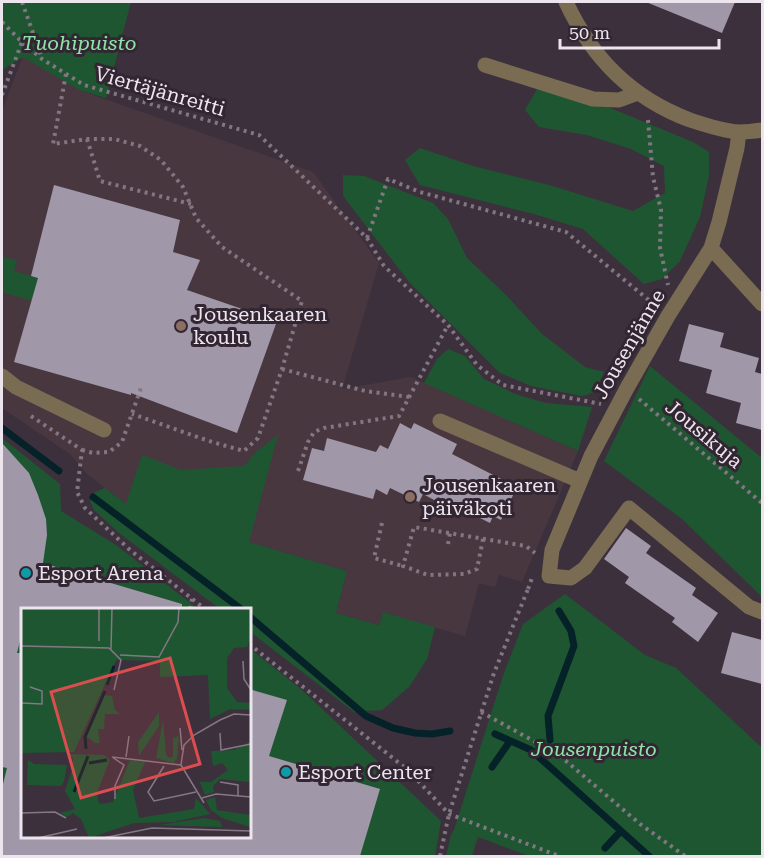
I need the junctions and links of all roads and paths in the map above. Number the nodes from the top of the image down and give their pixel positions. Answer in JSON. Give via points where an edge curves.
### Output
{"nodes":[{"id":1,"x":22,"y":2,"type":"edge"},
{"id":2,"x":566,"y":2,"type":"edge"},
{"id":3,"x":2,"y":22,"type":"edge"},
{"id":4,"x":33,"y":33,"type":"junction"},
{"id":5,"x":22,"y":42,"type":"junction"},
{"id":6,"x":42,"y":59,"type":"junction"},
{"id":7,"x":485,"y":65,"type":"dead end"},
{"id":8,"x":66,"y":74,"type":"junction"},
{"id":9,"x":638,"y":93,"type":"junction"},
{"id":10,"x":2,"y":95,"type":"edge"},
{"id":11,"x":648,"y":116,"type":"dead end"},
{"id":12,"x":762,"y":130,"type":"edge"},
{"id":13,"x":739,"y":132,"type":"junction"},
{"id":14,"x":87,"y":139,"type":"junction"},
{"id":15,"x":190,"y":204,"type":"junction"},
{"id":16,"x":367,"y":237,"type":"junction"},
{"id":17,"x":711,"y":248,"type":"junction"},
{"id":18,"x":668,"y":287,"type":"dead end"},
{"id":19,"x":762,"y":304,"type":"edge"},
{"id":20,"x":668,"y":316,"type":"junction"},
{"id":21,"x":448,"y":325,"type":"junction"},
{"id":22,"x":282,"y":369,"type":"junction"},
{"id":23,"x":2,"y":376,"type":"edge"},
{"id":24,"x":627,"y":388,"type":"junction"},
{"id":25,"x":409,"y":396,"type":"junction"},
{"id":26,"x":615,"y":411,"type":"junction"},
{"id":27,"x":24,"y":412,"type":"dead end"},
{"id":28,"x":132,"y":414,"type":"dead end"},
{"id":29,"x":440,"y":421,"type":"dead end"},
{"id":30,"x":104,"y":430,"type":"dead end"},
{"id":31,"x":298,"y":471,"type":"dead end"},
{"id":32,"x":580,"y":481,"type":"junction"},
{"id":33,"x":762,"y":503,"type":"edge"},
{"id":34,"x":382,"y":523,"type":"dead end"},
{"id":35,"x":450,"y":533,"type":"junction"},
{"id":36,"x":483,"y":539,"type":"junction"},
{"id":37,"x":448,"y":544,"type":"dead end"},
{"id":38,"x":540,"y":557,"type":"dead end"},
{"id":39,"x":404,"y":566,"type":"junction"},
{"id":40,"x":549,"y":576,"type":"junction"},
{"id":41,"x":192,"y":599,"type":"junction"},
{"id":42,"x":190,"y":608,"type":"edge"},
{"id":43,"x":204,"y":608,"type":"edge"},
{"id":44,"x":762,"y":612,"type":"edge"},
{"id":45,"x":250,"y":645,"type":"edge"},
{"id":46,"x":481,"y":712,"type":"junction"},
{"id":47,"x":449,"y":814,"type":"junction"},
{"id":48,"x":552,"y":855,"type":"edge"},
{"id":49,"x":440,"y":856,"type":"edge"},
{"id":50,"x":559,"y":856,"type":"edge"},
{"id":51,"x":685,"y":856,"type":"edge"}],
"edges":[{"from":1,"to":4,"type":"path"},
{"from":2,"to":9,"type":"street","via":[[591,45],[611,70]]},
{"from":3,"to":5,"type":"path","name":"Viertäjänreitti"},
{"from":4,"to":5,"type":"path"},
{"from":4,"to":6,"type":"path"},
{"from":5,"to":6,"type":"path","name":"Viertäjänreitti"},
{"from":5,"to":10,"type":"path"},
{"from":6,"to":8,"type":"path","name":"Viertäjänreitti"},
{"from":7,"to":9,"type":"street","via":[[593,99],[620,100]]},
{"from":8,"to":14,"type":"path","via":[[53,144]]},
{"from":8,"to":16,"type":"path","name":"Viertäjänreitti","via":[[84,85],[259,135]]},
{"from":9,"to":13,"type":"street","via":[[671,113]]},
{"from":11,"to":18,"type":"path","via":[[653,177],[661,210],[660,248]]},
{"from":12,"to":13,"type":"street"},
{"from":13,"to":17,"type":"street","name":"Jousenjänne"},
{"from":14,"to":15,"type":"path","via":[[114,139],[140,146],[161,160],[183,187]]},
{"from":14,"to":15,"type":"path","via":[[100,181]]},
{"from":15,"to":22,"type":"path","via":[[196,218],[222,246],[302,301]]},
{"from":16,"to":20,"type":"path","via":[[388,178],[420,192],[566,232]]},
{"from":16,"to":21,"type":"path","via":[[384,266]]},
{"from":17,"to":19,"type":"street"},
{"from":17,"to":20,"type":"street","name":"Jousenjänne"},
{"from":20,"to":24,"type":"street","name":"Jousenjänne"},
{"from":21,"to":25,"type":"path"},
{"from":21,"to":26,"type":"path","via":[[477,365],[503,385],[601,404]]},
{"from":22,"to":25,"type":"path","via":[[365,391]]},
{"from":22,"to":28,"type":"path","via":[[258,438],[244,452]]},
{"from":23,"to":30,"type":"street","via":[[16,387]]},
{"from":24,"to":26,"type":"street","name":"Jousenjänne"},
{"from":24,"to":33,"type":"path","name":"Jousikuja"},
{"from":25,"to":31,"type":"path","via":[[399,416],[314,432]]},
{"from":26,"to":32,"type":"street","name":"Jousenjänne"},
{"from":27,"to":41,"type":"path","via":[[82,450],[77,492],[85,508],[129,550]]},
{"from":29,"to":32,"type":"street"},
{"from":32,"to":40,"type":"street","name":"Jousenjänne","via":[[552,550]]},
{"from":34,"to":39,"type":"path","via":[[374,558]]},
{"from":35,"to":36,"type":"path"},
{"from":35,"to":37,"type":"path"},
{"from":35,"to":39,"type":"path","via":[[414,527]]},
{"from":36,"to":38,"type":"path","via":[[526,546]]},
{"from":36,"to":39,"type":"path","via":[[477,569],[464,574],[428,575]]},
{"from":40,"to":44,"type":"street","via":[[571,578],[585,568],[629,508],[749,607]]},
{"from":40,"to":46,"type":"path","via":[[528,589]]},
{"from":41,"to":42,"type":"path"},
{"from":41,"to":43,"type":"path"},
{"from":45,"to":47,"type":"path","via":[[408,770]]},
{"from":46,"to":47,"type":"path"},
{"from":46,"to":51,"type":"path","via":[[559,754],[640,824]]},
{"from":47,"to":48,"type":"path"},
{"from":47,"to":49,"type":"path"},
{"from":48,"to":50,"type":"path"}]}
